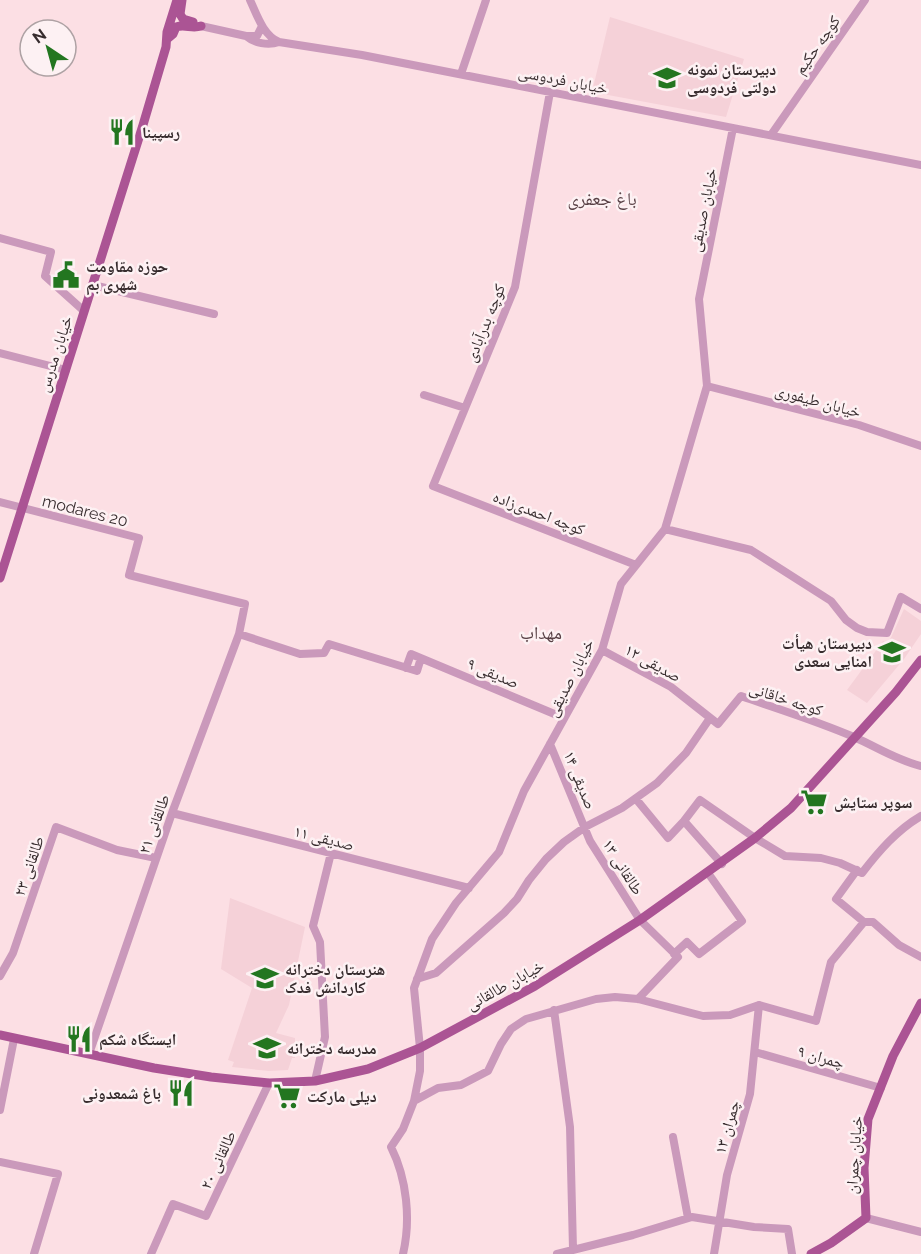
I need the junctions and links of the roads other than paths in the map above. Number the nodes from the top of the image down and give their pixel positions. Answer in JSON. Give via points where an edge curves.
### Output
{"nodes":[{"id":1,"x":177,"y":0,"type":"edge"},
{"id":2,"x":182,"y":0,"type":"edge"},
{"id":3,"x":250,"y":0,"type":"edge"},
{"id":4,"x":486,"y":0,"type":"edge"},
{"id":5,"x":865,"y":0,"type":"edge"},
{"id":6,"x":201,"y":26,"type":"junction"},
{"id":7,"x":262,"y":26,"type":"junction"},
{"id":8,"x":246,"y":36,"type":"junction"},
{"id":9,"x":167,"y":39,"type":"junction"},
{"id":10,"x":279,"y":42,"type":"junction"},
{"id":11,"x":461,"y":74,"type":"junction"},
{"id":12,"x":550,"y":92,"type":"junction"},
{"id":13,"x":733,"y":128,"type":"junction"},
{"id":14,"x":771,"y":135,"type":"junction"},
{"id":15,"x":921,"y":165,"type":"edge"},
{"id":16,"x":0,"y":238,"type":"edge"},
{"id":17,"x":93,"y":285,"type":"junction"},
{"id":18,"x":84,"y":311,"type":"junction"},
{"id":19,"x":214,"y":314,"type":"dead end"},
{"id":20,"x":0,"y":353,"type":"edge"},
{"id":21,"x":66,"y":370,"type":"junction"},
{"id":22,"x":707,"y":386,"type":"junction"},
{"id":23,"x":423,"y":395,"type":"dead end"},
{"id":24,"x":465,"y":408,"type":"junction"},
{"id":25,"x":921,"y":446,"type":"edge"},
{"id":26,"x":433,"y":486,"type":"joint"},
{"id":27,"x":0,"y":502,"type":"edge"},
{"id":28,"x":22,"y":508,"type":"junction"},
{"id":29,"x":665,"y":529,"type":"junction"},
{"id":30,"x":636,"y":565,"type":"junction"},
{"id":31,"x":0,"y":578,"type":"edge"},
{"id":32,"x":245,"y":604,"type":"joint"},
{"id":33,"x":921,"y":609,"type":"edge"},
{"id":34,"x":239,"y":634,"type":"junction"},
{"id":35,"x":602,"y":650,"type":"junction"},
{"id":36,"x":421,"y":658,"type":"junction"},
{"id":37,"x":921,"y":660,"type":"edge"},
{"id":38,"x":406,"y":668,"type":"junction"},
{"id":39,"x":564,"y":718,"type":"junction"},
{"id":40,"x":710,"y":718,"type":"junction"},
{"id":41,"x":718,"y":724,"type":"joint"},
{"id":42,"x":855,"y":737,"type":"junction"},
{"id":43,"x":550,"y":744,"type":"junction"},
{"id":44,"x":921,"y":766,"type":"edge"},
{"id":45,"x":636,"y":799,"type":"junction"},
{"id":46,"x":171,"y":813,"type":"junction"},
{"id":47,"x":921,"y":816,"type":"edge"},
{"id":48,"x":684,"y":821,"type":"junction"},
{"id":49,"x":585,"y":827,"type":"junction"},
{"id":50,"x":755,"y":838,"type":"junction"},
{"id":51,"x":331,"y":853,"type":"junction"},
{"id":52,"x":156,"y":858,"type":"junction"},
{"id":53,"x":722,"y":864,"type":"junction"},
{"id":54,"x":860,"y":871,"type":"junction"},
{"id":55,"x":708,"y":873,"type":"junction"},
{"id":56,"x":469,"y":888,"type":"junction"},
{"id":57,"x":640,"y":920,"type":"junction"},
{"id":58,"x":864,"y":922,"type":"junction"},
{"id":59,"x":676,"y":955,"type":"junction"},
{"id":60,"x":921,"y":957,"type":"edge"},
{"id":61,"x":0,"y":976,"type":"edge"},
{"id":62,"x":417,"y":979,"type":"junction"},
{"id":63,"x":638,"y":999,"type":"junction"},
{"id":64,"x":921,"y":1004,"type":"edge"},
{"id":65,"x":759,"y":1005,"type":"junction"},
{"id":66,"x":554,"y":1010,"type":"junction"},
{"id":67,"x":0,"y":1035,"type":"edge"},
{"id":68,"x":14,"y":1039,"type":"junction"},
{"id":69,"x":420,"y":1048,"type":"junction"},
{"id":70,"x":755,"y":1052,"type":"junction"},
{"id":71,"x":89,"y":1054,"type":"junction"},
{"id":72,"x":315,"y":1081,"type":"junction"},
{"id":73,"x":269,"y":1083,"type":"junction"},
{"id":74,"x":880,"y":1088,"type":"junction"},
{"id":75,"x":414,"y":1101,"type":"junction"},
{"id":76,"x":0,"y":1110,"type":"edge"},
{"id":77,"x":673,"y":1137,"type":"dead end"},
{"id":78,"x":0,"y":1162,"type":"edge"},
{"id":79,"x":688,"y":1218,"type":"junction"},
{"id":80,"x":866,"y":1218,"type":"junction"},
{"id":81,"x":720,"y":1221,"type":"junction"},
{"id":82,"x":921,"y":1232,"type":"edge"},
{"id":83,"x":573,"y":1250,"type":"junction"},
{"id":84,"x":34,"y":1254,"type":"edge"},
{"id":85,"x":151,"y":1254,"type":"edge"},
{"id":86,"x":403,"y":1254,"type":"edge"},
{"id":87,"x":557,"y":1254,"type":"edge"},
{"id":88,"x":714,"y":1254,"type":"edge"},
{"id":89,"x":792,"y":1254,"type":"edge"},
{"id":90,"x":811,"y":1254,"type":"edge"}],
"edges":[{"from":1,"to":9,"type":"main road","name":"خیابان مدرس"},
{"from":2,"to":6,"type":"main road","via":[[183,19]]},
{"from":3,"to":7,"type":"street"},
{"from":4,"to":11,"type":"street"},
{"from":5,"to":14,"type":"street","name":"کوچه حکیم"},
{"from":6,"to":8,"type":"street","name":"خیابان فردوسی"},
{"from":6,"to":9,"type":"main road","via":[[176,27]]},
{"from":7,"to":8,"type":"street","via":[[257,36]]},
{"from":7,"to":10,"type":"street"},
{"from":8,"to":10,"type":"street","name":"خیابان فردوسی","via":[[271,45]]},
{"from":9,"to":17,"type":"main road","name":"خیابان مدرس"},
{"from":10,"to":11,"type":"street","name":"خیابان فردوسی"},
{"from":11,"to":12,"type":"street","name":"خیابان فردوسی"},
{"from":12,"to":13,"type":"street","name":"خیابان فردوسی"},
{"from":12,"to":24,"type":"street","name":"کوچه بدرآبادی","via":[[515,287]]},
{"from":13,"to":14,"type":"street","name":"خیابان فردوسی"},
{"from":13,"to":22,"type":"street","name":"خیابان صدیقی","via":[[699,299]]},
{"from":14,"to":15,"type":"street","name":"خیابان فردوسی"},
{"from":16,"to":18,"type":"street","via":[[51,252],[45,276]]},
{"from":17,"to":18,"type":"main road","name":"خیابان مدرس"},
{"from":17,"to":19,"type":"street"},
{"from":18,"to":21,"type":"main road","name":"خیابان مدرس"},
{"from":20,"to":21,"type":"street"},
{"from":21,"to":28,"type":"main road","name":"خیابان مدرس"},
{"from":22,"to":25,"type":"street","name":"خیابان طیفوری","via":[[859,425]]},
{"from":22,"to":29,"type":"street","name":"خیابان صدیقی"},
{"from":23,"to":24,"type":"street"},
{"from":24,"to":26,"type":"street","name":"کوچه بدرآبادی"},
{"from":26,"to":30,"type":"street","name":"کوچه احمدی‌زاده"},
{"from":27,"to":28,"type":"street"},
{"from":28,"to":31,"type":"main road","name":"خیابان مدرس"},
{"from":28,"to":32,"type":"street","name":"modares 20","via":[[139,538],[129,575]]},
{"from":29,"to":30,"type":"street","name":"خیابان صدیقی"},
{"from":29,"to":33,"type":"street","via":[[751,550],[825,596],[846,620],[867,632],[887,633],[901,597]]},
{"from":30,"to":35,"type":"street","name":"خیابان صدیقی","via":[[621,584]]},
{"from":32,"to":34,"type":"street","name":"طالقانی ۲۱"},
{"from":34,"to":38,"type":"street","via":[[300,654],[324,653],[329,644]]},
{"from":34,"to":46,"type":"street","name":"طالقانی ۲۱"},
{"from":35,"to":39,"type":"street","name":"خیابان صدیقی"},
{"from":35,"to":40,"type":"street","name":"صدیقی ۱۲","via":[[671,687]]},
{"from":36,"to":38,"type":"street","via":[[417,671]]},
{"from":36,"to":38,"type":"street","name":"صدیقی ۹","via":[[411,654]]},
{"from":36,"to":39,"type":"street","name":"صدیقی ۹"},
{"from":37,"to":42,"type":"main road","name":"خیابان طالقانی"},
{"from":39,"to":43,"type":"street","name":"خیابان صدیقی"},
{"from":40,"to":41,"type":"street","name":"صدیقی ۱۲"},
{"from":40,"to":45,"type":"street","via":[[686,753]]},
{"from":41,"to":42,"type":"street","name":"کوچه خاقانی","via":[[741,696]]},
{"from":42,"to":44,"type":"street","via":[[888,755]]},
{"from":42,"to":50,"type":"main road","name":"خیابان طالقانی","via":[[791,808]]},
{"from":43,"to":49,"type":"street","name":"صدیقی ۱۴"},
{"from":43,"to":56,"type":"street","name":"خیابان صدیقی","via":[[524,791],[499,852]]},
{"from":45,"to":48,"type":"street","via":[[668,838]]},
{"from":45,"to":49,"type":"street"},
{"from":46,"to":51,"type":"street","name":"صدیقی ۱۱"},
{"from":46,"to":52,"type":"street","name":"طالقانی ۲۱"},
{"from":47,"to":54,"type":"street","via":[[898,832]]},
{"from":48,"to":50,"type":"street","via":[[700,800]]},
{"from":48,"to":53,"type":"street"},
{"from":49,"to":57,"type":"street","name":"طالقانی ۱۳"},
{"from":49,"to":62,"type":"street","via":[[546,859],[517,899],[486,929],[436,973]]},
{"from":50,"to":53,"type":"main road","name":"خیابان طالقانی"},
{"from":50,"to":54,"type":"street","via":[[785,856],[821,858]]},
{"from":51,"to":56,"type":"street","name":"صدیقی ۱۱"},
{"from":51,"to":72,"type":"street","via":[[313,926],[320,942],[325,1037]]},
{"from":52,"to":61,"type":"street","name":"طالقانی ۲۳","via":[[117,850],[56,827],[13,953]]},
{"from":52,"to":71,"type":"street","name":"طالقانی ۲۱"},
{"from":53,"to":55,"type":"main road","name":"خیابان طالقانی"},
{"from":54,"to":58,"type":"street","via":[[836,899]]},
{"from":55,"to":57,"type":"main road","name":"خیابان طالقانی"},
{"from":55,"to":59,"type":"street","via":[[742,921],[699,954],[687,942]]},
{"from":56,"to":62,"type":"street","name":"خیابان صدیقی","via":[[432,939]]},
{"from":57,"to":59,"type":"street","name":"طالقانی ۱۳"},
{"from":57,"to":69,"type":"main road","name":"خیابان طالقانی","via":[[535,986]]},
{"from":58,"to":60,"type":"street","via":[[873,922],[899,945]]},
{"from":58,"to":65,"type":"street","via":[[831,962],[816,1021]]},
{"from":59,"to":63,"type":"street"},
{"from":62,"to":69,"type":"street","name":"خیابان صدیقی","via":[[414,988]]},
{"from":63,"to":65,"type":"street","via":[[703,1016],[730,1015]]},
{"from":63,"to":66,"type":"street","via":[[596,999]]},
{"from":64,"to":74,"type":"main road","name":"خیابان چمران"},
{"from":65,"to":70,"type":"street","name":"چمران ۱۳"},
{"from":66,"to":75,"type":"street","via":[[526,1019],[511,1029],[488,1071],[461,1085],[438,1088]]},
{"from":66,"to":83,"type":"street","via":[[570,1127]]},
{"from":67,"to":68,"type":"main road","name":"خیابان طالقانی"},
{"from":68,"to":71,"type":"main road","name":"خیابان طالقانی"},
{"from":68,"to":76,"type":"street"},
{"from":69,"to":72,"type":"main road","name":"خیابان طالقانی","via":[[368,1069]]},
{"from":69,"to":75,"type":"street","name":"خیابان صدیقی"},
{"from":70,"to":74,"type":"street","name":"چمران ۹"},
{"from":70,"to":81,"type":"street","name":"چمران ۱۳","via":[[750,1094],[727,1175]]},
{"from":71,"to":73,"type":"main road","name":"خیابان طالقانی","via":[[211,1077]]},
{"from":72,"to":73,"type":"main road","name":"خیابان طالقانی"},
{"from":73,"to":85,"type":"street","name":"طالقانی ۲۰","via":[[206,1216],[173,1204]]},
{"from":74,"to":80,"type":"main road","name":"خیابان چمران","via":[[868,1119],[864,1168]]},
{"from":75,"to":86,"type":"street","name":"خیابان صدیقی","via":[[392,1147],[405,1192],[407,1228]]},
{"from":77,"to":79,"type":"street"},
{"from":78,"to":84,"type":"street","via":[[58,1174]]},
{"from":79,"to":81,"type":"street"},
{"from":79,"to":83,"type":"street"},
{"from":80,"to":82,"type":"street"},
{"from":80,"to":90,"type":"main road","name":"خیابان چمران"},
{"from":81,"to":88,"type":"street","name":"چمران ۱۳"},
{"from":81,"to":89,"type":"street","via":[[788,1229]]},
{"from":83,"to":87,"type":"street"}]}
